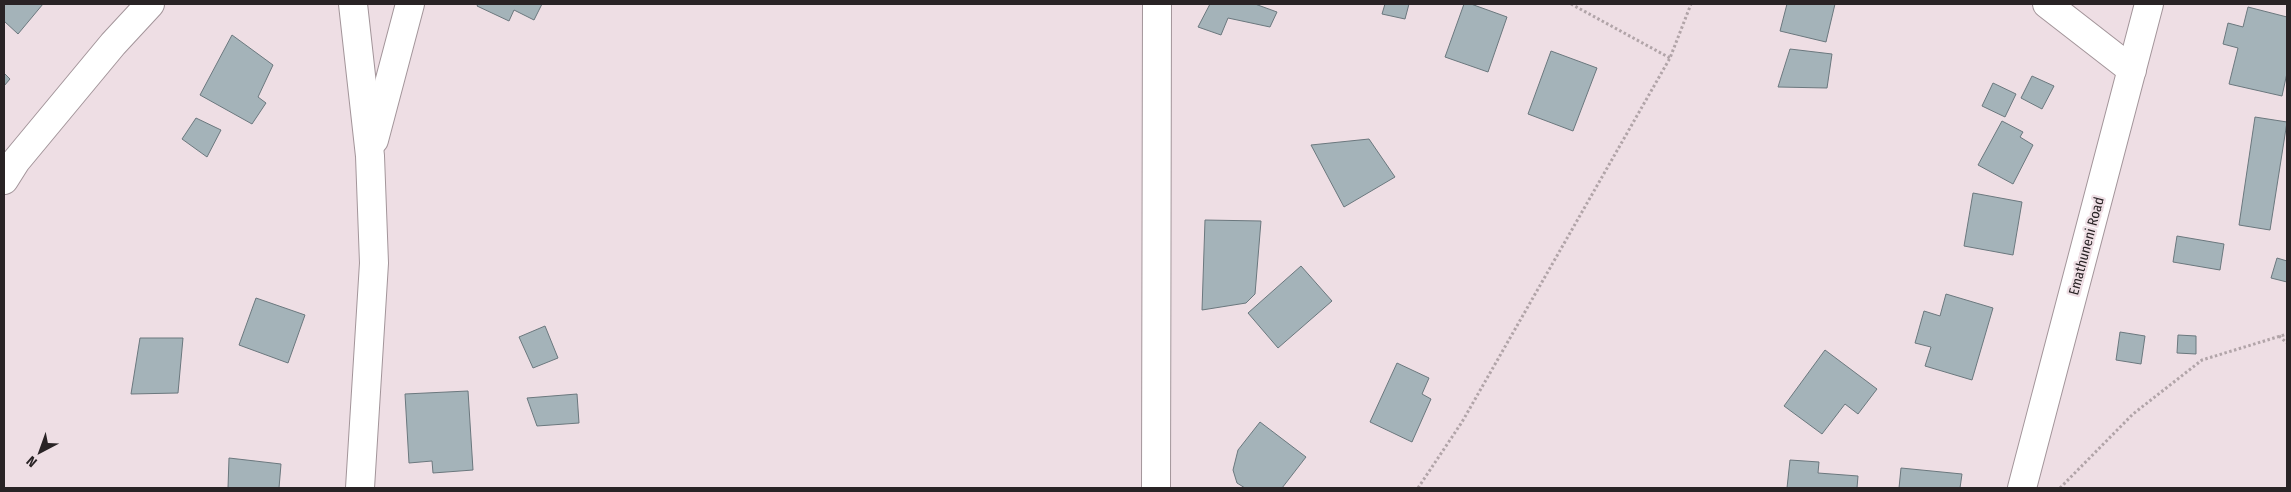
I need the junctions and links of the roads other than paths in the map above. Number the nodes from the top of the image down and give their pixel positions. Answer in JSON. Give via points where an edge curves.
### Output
{"nodes":[{"id":1,"x":150,"y":4,"type":"edge"},
{"id":2,"x":353,"y":4,"type":"edge"},
{"id":3,"x":410,"y":4,"type":"edge"},
{"id":4,"x":1157,"y":4,"type":"edge"},
{"id":5,"x":2046,"y":4,"type":"edge"},
{"id":6,"x":2150,"y":4,"type":"edge"},
{"id":7,"x":2132,"y":70,"type":"junction"},
{"id":8,"x":370,"y":156,"type":"junction"},
{"id":9,"x":4,"y":180,"type":"edge"},
{"id":10,"x":360,"y":488,"type":"edge"},
{"id":11,"x":1156,"y":488,"type":"edge"},
{"id":12,"x":2022,"y":488,"type":"edge"}],
"edges":[{"from":1,"to":9,"type":"street","via":[[113,44],[16,161]]},
{"from":2,"to":8,"type":"street"},
{"from":3,"to":8,"type":"street"},
{"from":4,"to":11,"type":"street"},
{"from":5,"to":7,"type":"street"},
{"from":6,"to":7,"type":"street","name":"Emathuneni Road"},
{"from":7,"to":12,"type":"street","name":"Emathuneni Road"},
{"from":8,"to":10,"type":"street","via":[[374,263]]}]}
